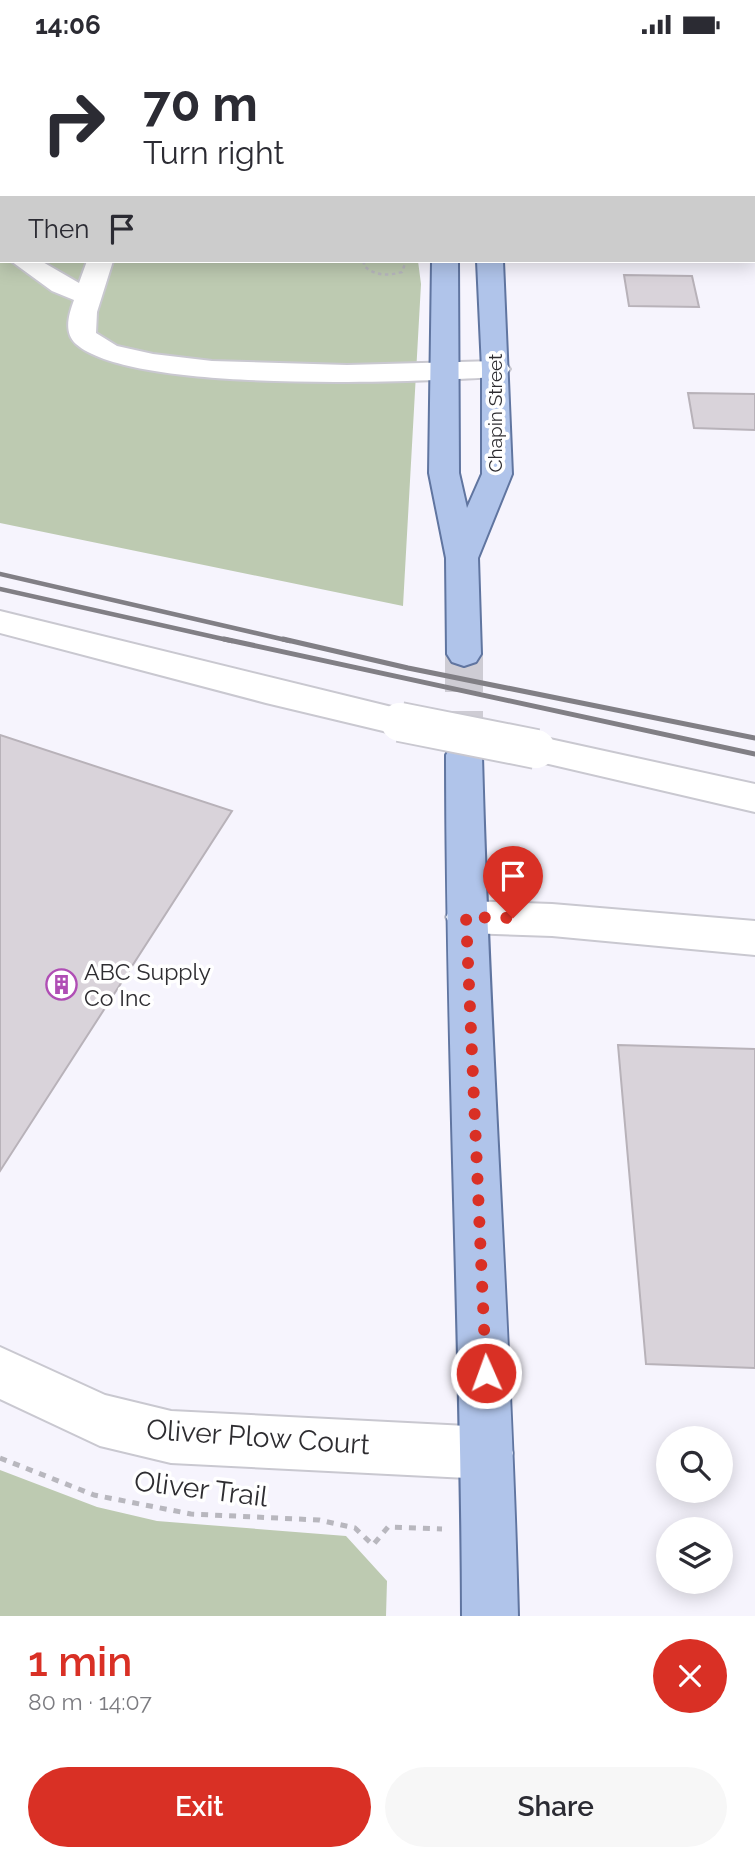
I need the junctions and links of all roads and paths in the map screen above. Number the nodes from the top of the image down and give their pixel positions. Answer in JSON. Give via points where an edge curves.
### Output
{"nodes":[{"id":1,"x":27,"y":263,"type":"edge"},
{"id":2,"x":99,"y":263,"type":"edge"},
{"id":3,"x":364,"y":263,"type":"edge"},
{"id":4,"x":406,"y":263,"type":"edge"},
{"id":5,"x":445,"y":263,"type":"edge"},
{"id":6,"x":490,"y":263,"type":"edge"},
{"id":7,"x":88,"y":296,"type":"junction"},
{"id":8,"x":496,"y":369,"type":"junction"},
{"id":9,"x":443,"y":374,"type":"junction"},
{"id":10,"x":462,"y":558,"type":"junction"},
{"id":11,"x":0,"y":622,"type":"edge"},
{"id":12,"x":464,"y":654,"type":"tunnel mouth"},
{"id":13,"x":464,"y":755,"type":"tunnel mouth"},
{"id":14,"x":755,"y":798,"type":"edge"},
{"id":15,"x":466,"y":917,"type":"junction"},
{"id":16,"x":755,"y":938,"type":"edge"},
{"id":17,"x":0,"y":1372,"type":"edge"},
{"id":18,"x":487,"y":1453,"type":"junction"},
{"id":19,"x":0,"y":1458,"type":"edge"},
{"id":20,"x":388,"y":1527,"type":"dead end"},
{"id":21,"x":490,"y":1616,"type":"edge"}],
"edges":[{"from":1,"to":7,"type":"street"},
{"from":2,"to":7,"type":"street"},
{"from":3,"to":4,"type":"path","via":[[370,272],[389,275],[402,272]]},
{"from":5,"to":9,"type":"main road","name":"Chapin Street"},
{"from":6,"to":8,"type":"main road","name":"Chapin Street"},
{"from":7,"to":9,"type":"street","via":[[80,326],[86,339],[100,350],[141,360],[216,370]]},
{"from":8,"to":9,"type":"street"},
{"from":8,"to":10,"type":"main road","name":"Chapin Street","via":[[497,474]]},
{"from":9,"to":10,"type":"main road","name":"Chapin Street","via":[[444,473]]},
{"from":10,"to":12,"type":"main road","name":"Chapin Street"},
{"from":11,"to":14,"type":"street","bridge":true,"via":[[266,691]]},
{"from":13,"to":15,"type":"main road"},
{"from":15,"to":16,"type":"street"},
{"from":15,"to":18,"type":"main road"},
{"from":17,"to":18,"type":"street","name":"Oliver Plow Court","via":[[100,1420],[171,1437]]},
{"from":18,"to":21,"type":"main road"},
{"from":19,"to":20,"type":"path","name":"Oliver Trail","via":[[94,1495],[144,1506],[191,1514],[319,1520],[355,1528],[373,1545]]}]}
